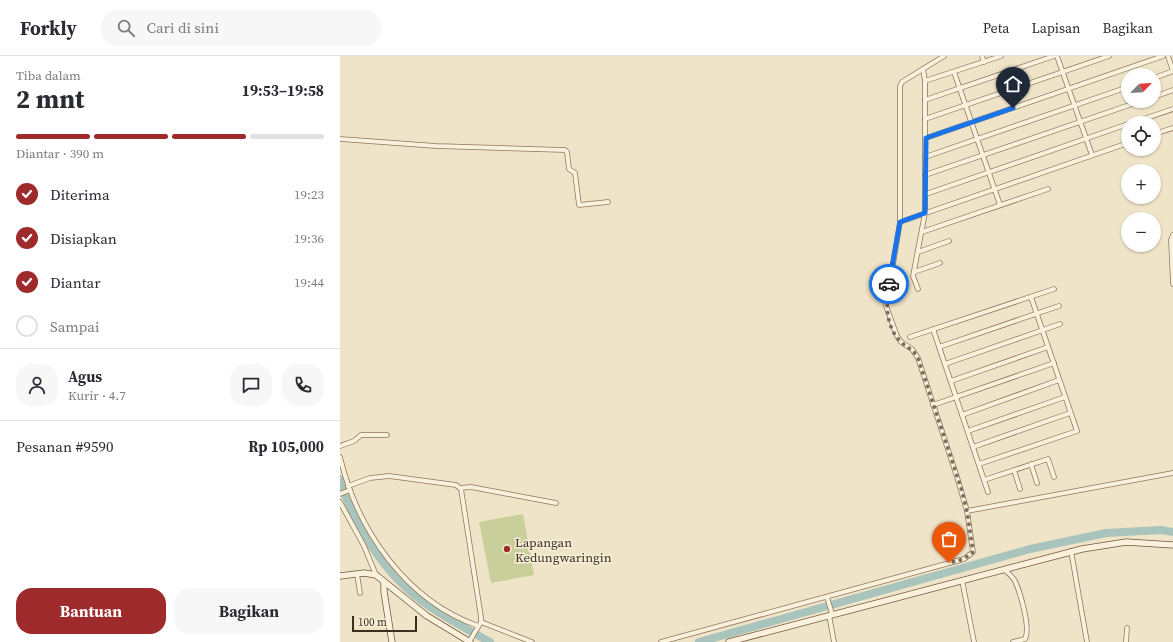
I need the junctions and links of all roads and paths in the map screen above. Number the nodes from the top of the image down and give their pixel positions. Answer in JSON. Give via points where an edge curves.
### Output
{"nodes":[{"id":1,"x":944,"y":56,"type":"edge"},
{"id":2,"x":982,"y":56,"type":"edge"},
{"id":3,"x":1001,"y":56,"type":"edge"},
{"id":4,"x":1056,"y":56,"type":"edge"},
{"id":5,"x":1109,"y":56,"type":"edge"},
{"id":6,"x":1163,"y":56,"type":"edge"},
{"id":7,"x":1168,"y":56,"type":"edge"},
{"id":8,"x":984,"y":62,"type":"junction"},
{"id":9,"x":923,"y":69,"type":"junction"},
{"id":10,"x":1173,"y":71,"type":"edge"},
{"id":11,"x":954,"y":72,"type":"junction"},
{"id":12,"x":1063,"y":72,"type":"junction"},
{"id":13,"x":1161,"y":75,"type":"edge"},
{"id":14,"x":926,"y":82,"type":"junction"},
{"id":15,"x":959,"y":88,"type":"junction"},
{"id":16,"x":1069,"y":88,"type":"junction"},
{"id":17,"x":1121,"y":89,"type":"edge"},
{"id":18,"x":1173,"y":90,"type":"edge"},
{"id":19,"x":1161,"y":94,"type":"edge"},
{"id":20,"x":925,"y":100,"type":"junction"},
{"id":21,"x":1075,"y":105,"type":"junction"},
{"id":22,"x":965,"y":106,"type":"junction"},
{"id":23,"x":1121,"y":108,"type":"edge"},
{"id":24,"x":1173,"y":109,"type":"edge"},
{"id":25,"x":1152,"y":116,"type":"edge"},
{"id":26,"x":925,"y":119,"type":"junction"},
{"id":27,"x":971,"y":122,"type":"junction"},
{"id":28,"x":1080,"y":122,"type":"junction"},
{"id":29,"x":1121,"y":126,"type":"edge"},
{"id":30,"x":1173,"y":128,"type":"edge"},
{"id":31,"x":1161,"y":132,"type":"edge"},
{"id":32,"x":926,"y":138,"type":"junction"},
{"id":33,"x":976,"y":138,"type":"junction"},
{"id":34,"x":1086,"y":138,"type":"junction"},
{"id":35,"x":340,"y":139,"type":"edge"},
{"id":36,"x":1121,"y":145,"type":"edge"},
{"id":37,"x":982,"y":155,"type":"junction"},
{"id":38,"x":1092,"y":155,"type":"junction"},
{"id":39,"x":925,"y":156,"type":"junction"},
{"id":40,"x":988,"y":172,"type":"junction"},
{"id":41,"x":925,"y":175,"type":"junction"},
{"id":42,"x":994,"y":189,"type":"junction"},
{"id":43,"x":1048,"y":189,"type":"dead end"},
{"id":44,"x":926,"y":194,"type":"junction"},
{"id":45,"x":608,"y":202,"type":"dead end"},
{"id":46,"x":1000,"y":206,"type":"junction"},
{"id":47,"x":925,"y":213,"type":"junction"},
{"id":48,"x":900,"y":222,"type":"junction"},
{"id":49,"x":922,"y":232,"type":"junction"},
{"id":50,"x":1173,"y":235,"type":"edge"},
{"id":51,"x":949,"y":241,"type":"dead end"},
{"id":52,"x":918,"y":252,"type":"junction"},
{"id":53,"x":940,"y":263,"type":"dead end"},
{"id":54,"x":914,"y":272,"type":"junction"},
{"id":55,"x":1173,"y":285,"type":"edge"},
{"id":56,"x":918,"y":289,"type":"dead end"},
{"id":57,"x":1054,"y":289,"type":"dead end"},
{"id":58,"x":1031,"y":297,"type":"junction"},
{"id":59,"x":1059,"y":306,"type":"dead end"},
{"id":60,"x":1037,"y":314,"type":"junction"},
{"id":61,"x":1060,"y":324,"type":"dead end"},
{"id":62,"x":933,"y":329,"type":"junction"},
{"id":63,"x":1042,"y":330,"type":"junction"},
{"id":64,"x":910,"y":337,"type":"dead end"},
{"id":65,"x":939,"y":347,"type":"junction"},
{"id":66,"x":1048,"y":347,"type":"junction"},
{"id":67,"x":1054,"y":363,"type":"junction"},
{"id":68,"x":945,"y":364,"type":"junction"},
{"id":69,"x":1060,"y":380,"type":"junction"},
{"id":70,"x":951,"y":381,"type":"junction"},
{"id":71,"x":956,"y":397,"type":"junction"},
{"id":72,"x":1065,"y":397,"type":"junction"},
{"id":73,"x":933,"y":405,"type":"junction"},
{"id":74,"x":1070,"y":413,"type":"junction"},
{"id":75,"x":962,"y":415,"type":"junction"},
{"id":76,"x":968,"y":431,"type":"junction"},
{"id":77,"x":387,"y":434,"type":"dead end"},
{"id":78,"x":340,"y":446,"type":"edge"},
{"id":79,"x":973,"y":447,"type":"junction"},
{"id":80,"x":340,"y":457,"type":"edge"},
{"id":81,"x":979,"y":464,"type":"junction"},
{"id":82,"x":1031,"y":464,"type":"junction"},
{"id":83,"x":1014,"y":470,"type":"junction"},
{"id":84,"x":1173,"y":473,"type":"edge"},
{"id":85,"x":1054,"y":477,"type":"dead end"},
{"id":86,"x":984,"y":480,"type":"junction"},
{"id":87,"x":1037,"y":483,"type":"dead end"},
{"id":88,"x":460,"y":488,"type":"junction"},
{"id":89,"x":348,"y":489,"type":"junction"},
{"id":90,"x":1020,"y":489,"type":"dead end"},
{"id":91,"x":988,"y":492,"type":"dead end"},
{"id":92,"x":340,"y":494,"type":"edge"},
{"id":93,"x":340,"y":502,"type":"edge"},
{"id":94,"x":556,"y":503,"type":"dead end"},
{"id":95,"x":967,"y":511,"type":"junction"},
{"id":96,"x":1173,"y":545,"type":"edge"},
{"id":97,"x":1071,"y":551,"type":"junction"},
{"id":98,"x":1004,"y":569,"type":"junction"},
{"id":99,"x":357,"y":574,"type":"junction"},
{"id":100,"x":340,"y":576,"type":"edge"},
{"id":101,"x":376,"y":576,"type":"junction"},
{"id":102,"x":962,"y":580,"type":"junction"},
{"id":103,"x":384,"y":582,"type":"junction"},
{"id":104,"x":360,"y":592,"type":"dead end"},
{"id":105,"x":828,"y":599,"type":"junction"},
{"id":106,"x":831,"y":614,"type":"junction"},
{"id":107,"x":479,"y":624,"type":"junction"},
{"id":108,"x":1127,"y":628,"type":"dead end"},
{"id":109,"x":750,"y":639,"type":"edge"},
{"id":110,"x":470,"y":641,"type":"edge"},
{"id":111,"x":1022,"y":641,"type":"edge"},
{"id":112,"x":392,"y":642,"type":"edge"},
{"id":113,"x":532,"y":642,"type":"edge"},
{"id":114,"x":661,"y":642,"type":"edge"},
{"id":115,"x":729,"y":642,"type":"edge"},
{"id":116,"x":834,"y":642,"type":"edge"},
{"id":117,"x":974,"y":642,"type":"edge"},
{"id":118,"x":1013,"y":642,"type":"edge"},
{"id":119,"x":1087,"y":642,"type":"edge"},
{"id":120,"x":1126,"y":642,"type":"edge"}],
"edges":[{"from":1,"to":9,"type":"street"},
{"from":2,"to":8,"type":"street"},
{"from":3,"to":8,"type":"street"},
{"from":4,"to":12,"type":"street"},
{"from":4,"to":15,"type":"street"},
{"from":5,"to":12,"type":"street"},
{"from":6,"to":16,"type":"street"},
{"from":7,"to":10,"type":"street"},
{"from":8,"to":11,"type":"street"},
{"from":9,"to":14,"type":"street"},
{"from":9,"to":48,"type":"street","via":[[902,82],[900,86]]},
{"from":10,"to":13,"type":"street"},
{"from":11,"to":14,"type":"street"},
{"from":11,"to":15,"type":"street"},
{"from":12,"to":16,"type":"street"},
{"from":12,"to":22,"type":"street"},
{"from":14,"to":20,"type":"street"},
{"from":15,"to":20,"type":"street"},
{"from":15,"to":22,"type":"street"},
{"from":16,"to":21,"type":"street"},
{"from":16,"to":27,"type":"street"},
{"from":17,"to":21,"type":"street"},
{"from":18,"to":19,"type":"street"},
{"from":20,"to":26,"type":"street"},
{"from":21,"to":28,"type":"street"},
{"from":21,"to":33,"type":"street"},
{"from":22,"to":26,"type":"street"},
{"from":22,"to":27,"type":"street"},
{"from":23,"to":28,"type":"street"},
{"from":24,"to":25,"type":"street"},
{"from":26,"to":32,"type":"street"},
{"from":27,"to":32,"type":"street"},
{"from":27,"to":33,"type":"street"},
{"from":28,"to":34,"type":"street"},
{"from":28,"to":37,"type":"street"},
{"from":29,"to":34,"type":"street"},
{"from":30,"to":31,"type":"street"},
{"from":32,"to":39,"type":"street"},
{"from":33,"to":37,"type":"street"},
{"from":33,"to":39,"type":"street"},
{"from":34,"to":38,"type":"street"},
{"from":34,"to":40,"type":"street"},
{"from":35,"to":45,"type":"street","via":[[436,146],[565,150],[570,170],[575,173],[579,204]]},
{"from":36,"to":38,"type":"street"},
{"from":37,"to":40,"type":"street"},
{"from":37,"to":41,"type":"street"},
{"from":38,"to":42,"type":"street"},
{"from":39,"to":41,"type":"street"},
{"from":40,"to":42,"type":"street"},
{"from":40,"to":44,"type":"street"},
{"from":41,"to":44,"type":"street"},
{"from":42,"to":46,"type":"street"},
{"from":42,"to":47,"type":"street"},
{"from":43,"to":46,"type":"street"},
{"from":44,"to":47,"type":"street"},
{"from":46,"to":49,"type":"street"},
{"from":47,"to":48,"type":"street"},
{"from":47,"to":49,"type":"street"},
{"from":48,"to":73,"type":"street","via":[[886,306],[897,336],[915,352]]},
{"from":49,"to":52,"type":"street"},
{"from":50,"to":55,"type":"street"},
{"from":51,"to":52,"type":"street"},
{"from":52,"to":54,"type":"street"},
{"from":53,"to":54,"type":"street"},
{"from":54,"to":56,"type":"street"},
{"from":57,"to":58,"type":"street"},
{"from":58,"to":60,"type":"street"},
{"from":58,"to":62,"type":"street"},
{"from":59,"to":60,"type":"street"},
{"from":60,"to":63,"type":"street"},
{"from":60,"to":65,"type":"street"},
{"from":61,"to":63,"type":"street"},
{"from":62,"to":64,"type":"street"},
{"from":62,"to":65,"type":"street"},
{"from":63,"to":66,"type":"street"},
{"from":63,"to":68,"type":"street"},
{"from":65,"to":68,"type":"street"},
{"from":66,"to":67,"type":"street"},
{"from":66,"to":70,"type":"street"},
{"from":67,"to":69,"type":"street"},
{"from":67,"to":71,"type":"street"},
{"from":68,"to":70,"type":"street"},
{"from":69,"to":72,"type":"street"},
{"from":69,"to":75,"type":"street"},
{"from":70,"to":71,"type":"street"},
{"from":71,"to":73,"type":"street"},
{"from":71,"to":75,"type":"street"},
{"from":72,"to":74,"type":"street"},
{"from":72,"to":76,"type":"street"},
{"from":73,"to":95,"type":"street"},
{"from":74,"to":79,"type":"street"},
{"from":74,"to":81,"type":"street","via":[[1077,431]]},
{"from":75,"to":76,"type":"street"},
{"from":76,"to":79,"type":"street"},
{"from":77,"to":78,"type":"street","via":[[361,435],[354,441]]},
{"from":79,"to":81,"type":"street"},
{"from":80,"to":89,"type":"street"},
{"from":81,"to":86,"type":"street"},
{"from":82,"to":83,"type":"street"},
{"from":82,"to":85,"type":"street","via":[[1048,459]]},
{"from":82,"to":87,"type":"street"},
{"from":83,"to":86,"type":"street"},
{"from":83,"to":90,"type":"street"},
{"from":84,"to":95,"type":"street"},
{"from":86,"to":91,"type":"street"},
{"from":88,"to":89,"type":"street","via":[[456,485],[389,476],[370,478]]},
{"from":88,"to":94,"type":"street","via":[[471,487]]},
{"from":88,"to":107,"type":"street","via":[[481,617]]},
{"from":89,"to":92,"type":"street"},
{"from":89,"to":107,"type":"street","via":[[376,542],[395,568],[438,606]]},
{"from":93,"to":101,"type":"street","via":[[364,546]]},
{"from":95,"to":105,"type":"street","via":[[973,552],[964,559]]},
{"from":96,"to":97,"type":"street","via":[[1126,542]]},
{"from":97,"to":98,"type":"street"},
{"from":97,"to":119,"type":"street"},
{"from":98,"to":102,"type":"street"},
{"from":98,"to":111,"type":"street","via":[[1014,579],[1022,602],[1026,637]]},
{"from":99,"to":100,"type":"street"},
{"from":99,"to":101,"type":"street"},
{"from":99,"to":104,"type":"street"},
{"from":101,"to":103,"type":"street"},
{"from":102,"to":106,"type":"street"},
{"from":102,"to":117,"type":"street"},
{"from":103,"to":110,"type":"street","via":[[427,616]]},
{"from":103,"to":112,"type":"street"},
{"from":105,"to":106,"type":"street"},
{"from":105,"to":114,"type":"street"},
{"from":106,"to":109,"type":"street"},
{"from":106,"to":116,"type":"street"},
{"from":107,"to":110,"type":"street"},
{"from":107,"to":113,"type":"street"},
{"from":108,"to":120,"type":"street"},
{"from":109,"to":115,"type":"street"},
{"from":111,"to":118,"type":"street"}]}
